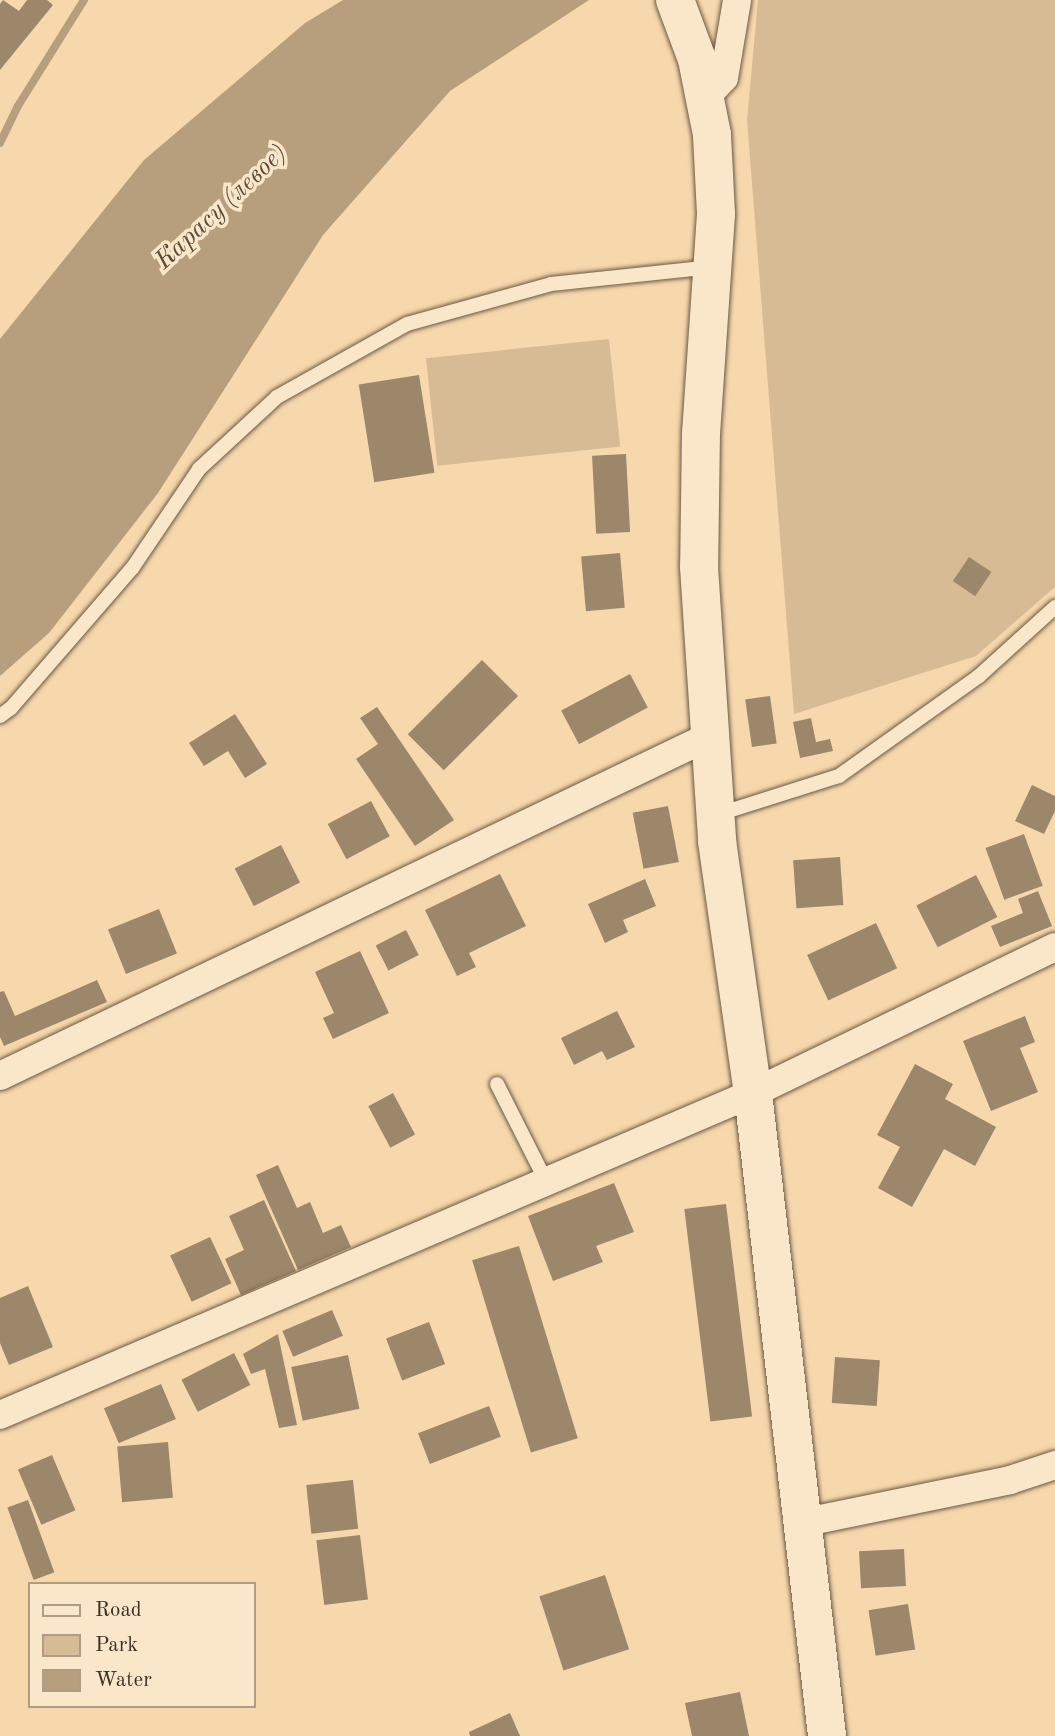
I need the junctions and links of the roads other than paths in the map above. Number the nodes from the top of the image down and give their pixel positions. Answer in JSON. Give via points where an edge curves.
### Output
{"nodes":[{"id":1,"x":675,"y":0,"type":"edge"},
{"id":2,"x":737,"y":0,"type":"edge"},
{"id":3,"x":705,"y":97,"type":"junction"},
{"id":4,"x":713,"y":267,"type":"junction"},
{"id":5,"x":1055,"y":607,"type":"edge"},
{"id":6,"x":0,"y":716,"type":"edge"},
{"id":7,"x":710,"y":736,"type":"junction"},
{"id":8,"x":716,"y":815,"type":"junction"},
{"id":9,"x":1055,"y":947,"type":"edge"},
{"id":10,"x":0,"y":1076,"type":"edge"},
{"id":11,"x":498,"y":1084,"type":"dead end"},
{"id":12,"x":753,"y":1093,"type":"junction"},
{"id":13,"x":546,"y":1181,"type":"junction"},
{"id":14,"x":0,"y":1415,"type":"edge"},
{"id":15,"x":1055,"y":1465,"type":"edge"},
{"id":16,"x":801,"y":1524,"type":"junction"},
{"id":17,"x":827,"y":1736,"type":"edge"}],
"edges":[{"from":1,"to":3,"type":"street"},
{"from":2,"to":3,"type":"street","via":[[724,78]]},
{"from":3,"to":4,"type":"street","via":[[714,176]]},
{"from":4,"to":6,"type":"lane","via":[[551,284],[407,324],[277,397],[199,469],[133,567]]},
{"from":4,"to":7,"type":"street","via":[[701,432],[699,567]]},
{"from":5,"to":8,"type":"lane","via":[[979,676],[839,775]]},
{"from":7,"to":8,"type":"street"},
{"from":7,"to":10,"type":"street"},
{"from":8,"to":12,"type":"street"},
{"from":9,"to":12,"type":"street"},
{"from":11,"to":13,"type":"lane"},
{"from":12,"to":13,"type":"street"},
{"from":12,"to":16,"type":"street"},
{"from":13,"to":14,"type":"street"},
{"from":15,"to":16,"type":"street","via":[[1010,1480]]},
{"from":16,"to":17,"type":"street"}]}
